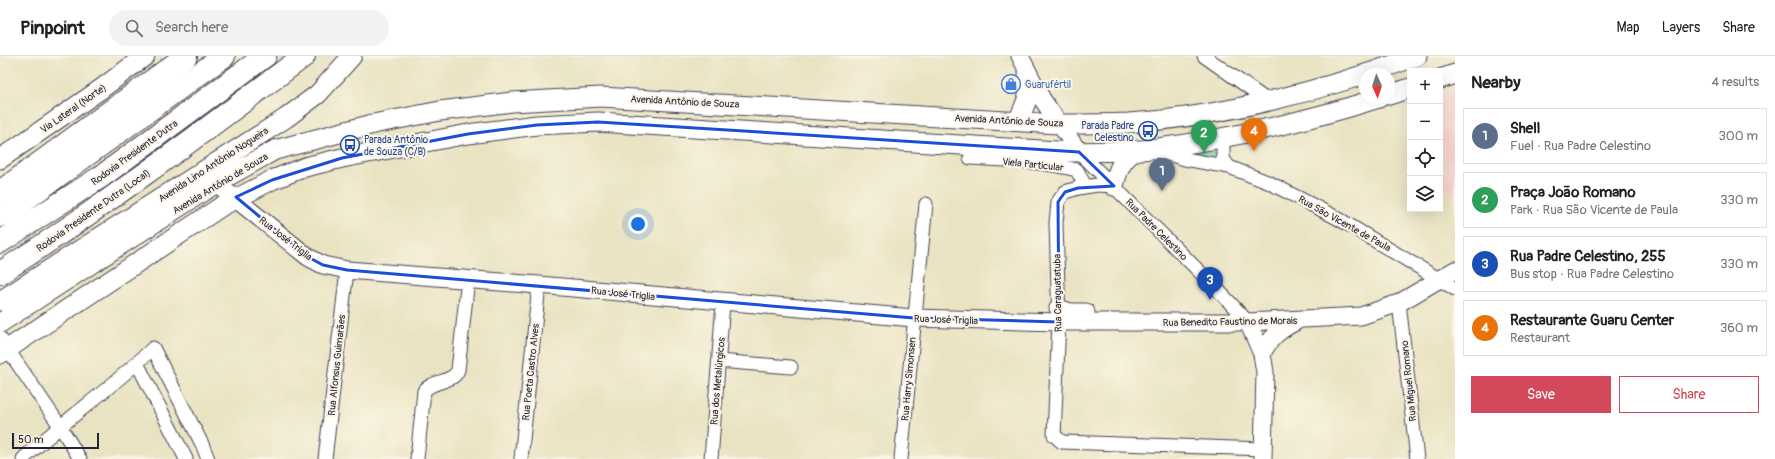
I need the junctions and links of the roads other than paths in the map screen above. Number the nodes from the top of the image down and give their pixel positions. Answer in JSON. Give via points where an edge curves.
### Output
{"nodes":[{"id":1,"x":145,"y":56,"type":"edge"},
{"id":2,"x":186,"y":56,"type":"edge"},
{"id":3,"x":224,"y":56,"type":"edge"},
{"id":4,"x":265,"y":56,"type":"edge"},
{"id":5,"x":304,"y":56,"type":"edge"},
{"id":6,"x":352,"y":56,"type":"edge"},
{"id":7,"x":1020,"y":56,"type":"edge"},
{"id":8,"x":1204,"y":56,"type":"edge"},
{"id":9,"x":1417,"y":56,"type":"edge"},
{"id":10,"x":1455,"y":74,"type":"edge"},
{"id":11,"x":1028,"y":75,"type":"junction"},
{"id":12,"x":1443,"y":78,"type":"edge"},
{"id":13,"x":1407,"y":89,"type":"edge"},
{"id":14,"x":1395,"y":93,"type":"edge"},
{"id":15,"x":1268,"y":101,"type":"junction"},
{"id":16,"x":1359,"y":104,"type":"edge"},
{"id":17,"x":1018,"y":121,"type":"junction"},
{"id":18,"x":1058,"y":124,"type":"junction"},
{"id":19,"x":1223,"y":137,"type":"junction"},
{"id":20,"x":1143,"y":149,"type":"junction"},
{"id":21,"x":1079,"y":152,"type":"junction"},
{"id":22,"x":970,"y":158,"type":"dead end"},
{"id":23,"x":0,"y":159,"type":"edge"},
{"id":24,"x":1229,"y":167,"type":"junction"},
{"id":25,"x":216,"y":182,"type":"junction"},
{"id":26,"x":1084,"y":186,"type":"junction"},
{"id":27,"x":1114,"y":186,"type":"junction"},
{"id":28,"x":0,"y":192,"type":"edge"},
{"id":29,"x":236,"y":198,"type":"junction"},
{"id":30,"x":926,"y":204,"type":"dead end"},
{"id":31,"x":0,"y":216,"type":"edge"},
{"id":32,"x":0,"y":242,"type":"edge"},
{"id":33,"x":347,"y":270,"type":"junction"},
{"id":34,"x":1455,"y":270,"type":"edge"},
{"id":35,"x":0,"y":273,"type":"edge"},
{"id":36,"x":468,"y":279,"type":"junction"},
{"id":37,"x":1440,"y":280,"type":"junction"},
{"id":38,"x":538,"y":285,"type":"junction"},
{"id":39,"x":1455,"y":289,"type":"edge"},
{"id":40,"x":0,"y":301,"type":"edge"},
{"id":41,"x":723,"y":302,"type":"junction"},
{"id":42,"x":1399,"y":303,"type":"junction"},
{"id":43,"x":1059,"y":315,"type":"junction"},
{"id":44,"x":914,"y":318,"type":"junction"},
{"id":45,"x":1299,"y":320,"type":"junction"},
{"id":46,"x":1248,"y":322,"type":"junction"},
{"id":47,"x":0,"y":323,"type":"edge"},
{"id":48,"x":3,"y":347,"type":"edge"},
{"id":49,"x":1262,"y":354,"type":"junction"},
{"id":50,"x":719,"y":361,"type":"junction"},
{"id":51,"x":137,"y":363,"type":"junction"},
{"id":52,"x":791,"y":367,"type":"dead end"},
{"id":53,"x":60,"y":426,"type":"junction"},
{"id":54,"x":1263,"y":454,"type":"edge"},
{"id":55,"x":23,"y":459,"type":"edge"},
{"id":56,"x":80,"y":459,"type":"edge"},
{"id":57,"x":186,"y":459,"type":"edge"},
{"id":58,"x":208,"y":459,"type":"edge"},
{"id":59,"x":325,"y":459,"type":"edge"},
{"id":60,"x":417,"y":459,"type":"edge"},
{"id":61,"x":521,"y":459,"type":"edge"},
{"id":62,"x":711,"y":459,"type":"edge"},
{"id":63,"x":901,"y":459,"type":"edge"},
{"id":64,"x":1417,"y":459,"type":"edge"}],
"edges":[{"from":1,"to":23,"type":"main road","name":"Via Lateral (Norte)"},
{"from":2,"to":28,"type":"highway"},
{"from":3,"to":31,"type":"highway"},
{"from":4,"to":32,"type":"highway","name":"Rodovia Presidente Dutra","via":[[102,176]]},
{"from":5,"to":35,"type":"highway","name":"Rodovia Presidente Dutra (Local)","via":[[185,145]]},
{"from":6,"to":40,"type":"main road","name":"Avenida Lino Antônio Nogueira","via":[[318,94],[286,118]]},
{"from":7,"to":11,"type":"street","name":"Rua Padre Celestino"},
{"from":8,"to":15,"type":"street"},
{"from":9,"to":15,"type":"main road","name":"Avenida Antônio de Souza","via":[[1388,67]]},
{"from":10,"to":12,"type":"main road"},
{"from":11,"to":17,"type":"main road","via":[[1029,97]]},
{"from":11,"to":18,"type":"street","name":"Rua Padre Celestino"},
{"from":13,"to":14,"type":"main road"},
{"from":15,"to":18,"type":"main road","name":"Avenida Antônio de Souza","via":[[1156,120]]},
{"from":16,"to":19,"type":"main road","name":"Avenida Antônio de Souza","via":[[1298,122]]},
{"from":17,"to":18,"type":"main road","name":"Avenida Antônio de Souza"},
{"from":17,"to":25,"type":"main road","name":"Avenida Antônio de Souza","via":[[601,97],[512,102],[440,111],[319,137],[275,150]]},
{"from":18,"to":21,"type":"street","name":"Rua Padre Celestino"},
{"from":19,"to":20,"type":"main road","name":"Avenida Antônio de Souza"},
{"from":19,"to":24,"type":"street","via":[[1223,159]]},
{"from":20,"to":21,"type":"main road","name":"Avenida Antônio de Souza"},
{"from":20,"to":24,"type":"street","name":"Rua São Vicente de Paula"},
{"from":20,"to":27,"type":"main road","via":[[1126,156],[1121,163]]},
{"from":21,"to":27,"type":"street","name":"Rua Padre Celestino"},
{"from":21,"to":29,"type":"main road","name":"Avenida Antônio de Souza","via":[[598,122],[537,125],[468,134],[342,158],[279,177]]},
{"from":22,"to":26,"type":"street","name":"Viela Particular","via":[[1066,167],[1077,170]]},
{"from":24,"to":37,"type":"street","name":"Rua São Vicente de Paula","via":[[1304,200]]},
{"from":25,"to":29,"type":"street","name":"Rua José Triglia"},
{"from":25,"to":47,"type":"main road","name":"Avenida Antônio de Souza"},
{"from":26,"to":27,"type":"street","name":"Rua Caraguatatuba"},
{"from":26,"to":43,"type":"street","name":"Rua Caraguatatuba","via":[[1065,192],[1058,202],[1056,223]]},
{"from":27,"to":46,"type":"street","name":"Rua Padre Celestino"},
{"from":29,"to":33,"type":"street","name":"Rua José Triglia","via":[[308,257],[323,265]]},
{"from":29,"to":48,"type":"main road","name":"Avenida Antônio de Souza"},
{"from":30,"to":44,"type":"street","name":"Rua Harry Simonsen"},
{"from":33,"to":36,"type":"street","name":"Rua José Triglia"},
{"from":33,"to":59,"type":"street","name":"Rua Alfonsus Guimarães"},
{"from":34,"to":37,"type":"street","name":"Rua Benedito Faustino de Morais"},
{"from":36,"to":38,"type":"street","name":"Rua José Triglia"},
{"from":36,"to":60,"type":"street","via":[[458,370],[454,376],[432,384],[424,392]]},
{"from":37,"to":39,"type":"street","name":"Rua São Vicente de Paula"},
{"from":37,"to":42,"type":"street","name":"Rua Benedito Faustino de Morais"},
{"from":38,"to":41,"type":"street","name":"Rua José Triglia"},
{"from":38,"to":61,"type":"street","name":"Rua Poeta Castro Alves"},
{"from":41,"to":44,"type":"street","name":"Rua José Triglia"},
{"from":41,"to":50,"type":"street","name":"Rua dos Metalúrgicos"},
{"from":42,"to":45,"type":"street","name":"Rua Benedito Faustino de Morais","via":[[1361,316]]},
{"from":42,"to":64,"type":"street","name":"Rua Miguel Romano"},
{"from":43,"to":44,"type":"street","name":"Rua José Triglia"},
{"from":43,"to":46,"type":"street","name":"Rua Benedito Faustino de Morais","via":[[1132,321]]},
{"from":43,"to":54,"type":"street","name":"Rua Caraguatatuba","via":[[1053,428],[1054,435],[1062,442]]},
{"from":44,"to":63,"type":"street","name":"Rua Harry Simonsen"},
{"from":45,"to":46,"type":"street","name":"Rua Benedito Faustino de Morais"},
{"from":45,"to":49,"type":"street","via":[[1278,332]]},
{"from":46,"to":49,"type":"street","name":"Rua Padre Celestino"},
{"from":48,"to":53,"type":"street"},
{"from":49,"to":54,"type":"street","name":"Rua Padre Celestino","via":[[1265,400]]},
{"from":50,"to":52,"type":"street"},
{"from":50,"to":62,"type":"street","name":"Rua dos Metalúrgicos"},
{"from":51,"to":53,"type":"street"},
{"from":51,"to":57,"type":"street"},
{"from":51,"to":58,"type":"street","via":[[153,348]]},
{"from":53,"to":55,"type":"street"},
{"from":53,"to":56,"type":"street"}]}
